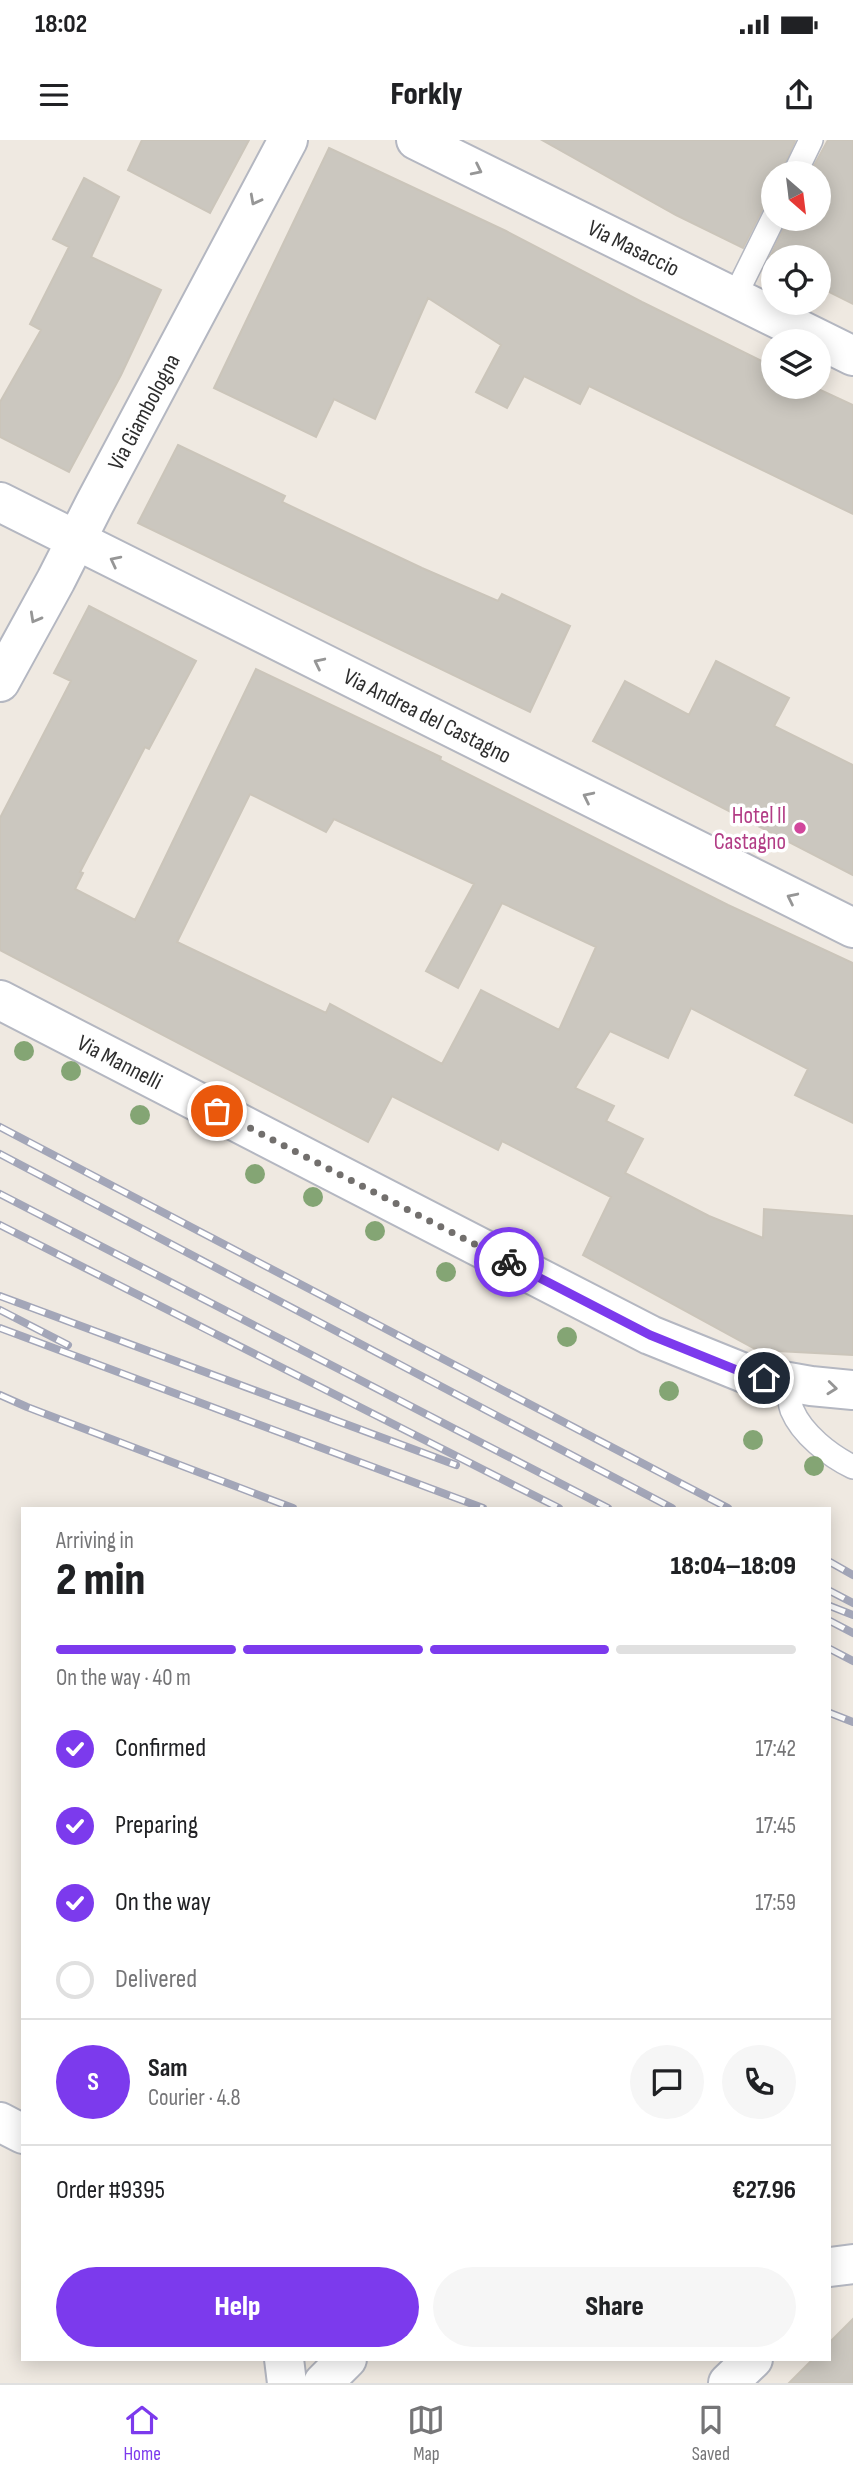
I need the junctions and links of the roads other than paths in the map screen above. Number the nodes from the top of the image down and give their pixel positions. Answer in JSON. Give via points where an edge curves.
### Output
{"nodes":[{"id":1,"x":288,"y":140,"type":"edge"},
{"id":2,"x":416,"y":140,"type":"edge"},
{"id":3,"x":811,"y":140,"type":"edge"},
{"id":4,"x":801,"y":161,"type":"edge"},
{"id":5,"x":767,"y":231,"type":"edge"},
{"id":6,"x":734,"y":298,"type":"junction"},
{"id":7,"x":853,"y":356,"type":"edge"},
{"id":8,"x":0,"y":502,"type":"edge"},
{"id":9,"x":76,"y":542,"type":"junction"},
{"id":10,"x":0,"y":682,"type":"edge"},
{"id":11,"x":853,"y":928,"type":"edge"},
{"id":12,"x":0,"y":1000,"type":"edge"},
{"id":13,"x":789,"y":1382,"type":"junction"},
{"id":14,"x":853,"y":1390,"type":"edge"},
{"id":15,"x":853,"y":1467,"type":"edge"},
{"id":16,"x":0,"y":2122,"type":"edge"},
{"id":17,"x":21,"y":2133,"type":"edge"},
{"id":18,"x":284,"y":2361,"type":"edge"},
{"id":19,"x":346,"y":2361,"type":"edge"},
{"id":20,"x":721,"y":2361,"type":"edge"},
{"id":21,"x":751,"y":2361,"type":"edge"},
{"id":22,"x":287,"y":2383,"type":"edge"},
{"id":23,"x":323,"y":2383,"type":"edge"},
{"id":24,"x":718,"y":2383,"type":"edge"},
{"id":25,"x":727,"y":2383,"type":"edge"}],
"edges":[{"from":1,"to":9,"type":"street","name":"Via Giambologna","one_way":true},
{"from":2,"to":6,"type":"street","name":"Via Masaccio","one_way":true},
{"from":3,"to":4,"type":"lane"},
{"from":5,"to":6,"type":"lane"},
{"from":6,"to":7,"type":"street","name":"Via Masaccio"},
{"from":8,"to":9,"type":"street","name":"Via Andrea del Castagno"},
{"from":9,"to":10,"type":"street","name":"Via Giambologna","one_way":true},
{"from":11,"to":9,"type":"street","name":"Via Andrea del Castagno","one_way":true},
{"from":12,"to":13,"type":"street","name":"Via Mannelli","via":[[650,1335],[749,1375]]},
{"from":13,"to":14,"type":"street","name":"Via Mannelli","one_way":true},
{"from":13,"to":15,"type":"lane","via":[[792,1410],[805,1430]]},
{"from":16,"to":17,"type":"street"},
{"from":18,"to":22,"type":"street"},
{"from":19,"to":23,"type":"street"},
{"from":20,"to":24,"type":"street"},
{"from":21,"to":25,"type":"street"}]}
